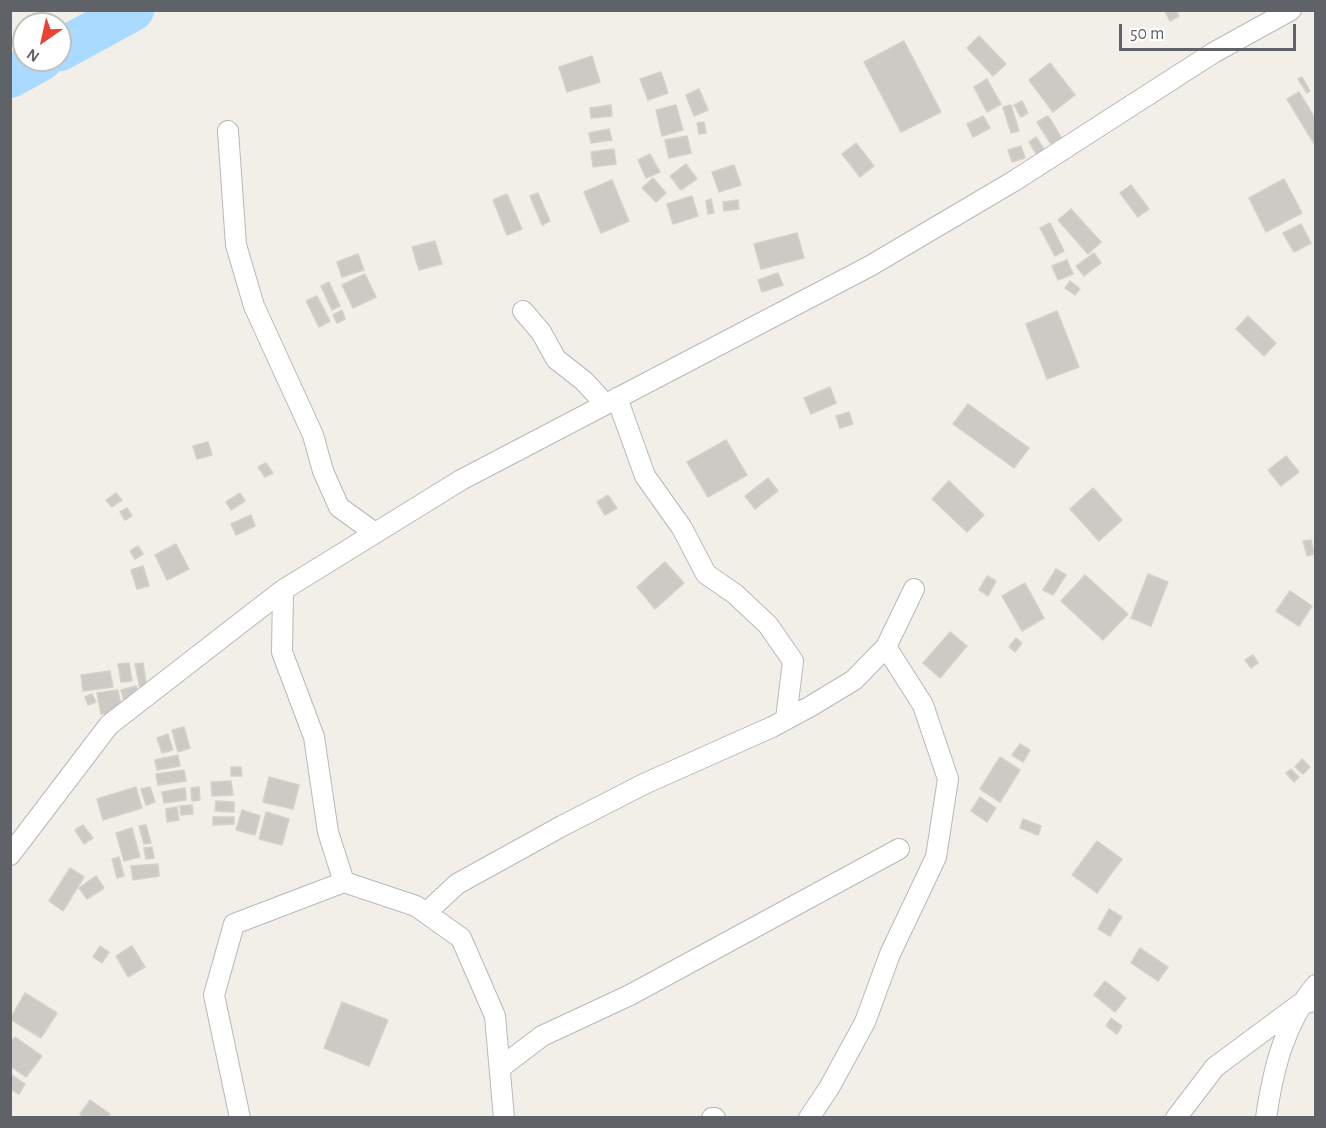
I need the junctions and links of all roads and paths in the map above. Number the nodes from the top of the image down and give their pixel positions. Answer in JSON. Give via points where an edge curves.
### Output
{"nodes":[{"id":1,"x":1291,"y":10,"type":"edge"},
{"id":2,"x":228,"y":131,"type":"dead end"},
{"id":3,"x":523,"y":312,"type":"dead end"},
{"id":4,"x":611,"y":401,"type":"junction"},
{"id":5,"x":375,"y":533,"type":"junction"},
{"id":6,"x":914,"y":589,"type":"dead end"},
{"id":7,"x":283,"y":590,"type":"junction"},
{"id":8,"x":886,"y":647,"type":"junction"},
{"id":9,"x":786,"y":719,"type":"junction"},
{"id":10,"x":899,"y":849,"type":"dead end"},
{"id":11,"x":10,"y":855,"type":"edge"},
{"id":12,"x":344,"y":882,"type":"junction"},
{"id":13,"x":426,"y":913,"type":"junction"},
{"id":14,"x":1316,"y":985,"type":"edge"},
{"id":15,"x":1308,"y":1003,"type":"edge"},
{"id":16,"x":500,"y":1068,"type":"junction"},
{"id":17,"x":240,"y":1118,"type":"edge"},
{"id":18,"x":504,"y":1118,"type":"edge"},
{"id":19,"x":809,"y":1118,"type":"edge"},
{"id":20,"x":1176,"y":1118,"type":"edge"},
{"id":21,"x":1266,"y":1118,"type":"edge"}],
"edges":[{"from":1,"to":4,"type":"street","via":[[1213,53],[1014,181],[870,266]]},
{"from":2,"to":5,"type":"street","via":[[236,245],[254,306],[313,435],[339,507]]},
{"from":3,"to":4,"type":"street","via":[[541,332],[556,359]]},
{"from":4,"to":5,"type":"street","via":[[461,480]]},
{"from":4,"to":9,"type":"street","via":[[645,476],[682,528],[706,574],[768,625],[793,661]]},
{"from":5,"to":7,"type":"street"},
{"from":6,"to":8,"type":"street"},
{"from":7,"to":11,"type":"street","via":[[109,725]]},
{"from":7,"to":12,"type":"street","via":[[282,652],[314,737],[328,832]]},
{"from":8,"to":9,"type":"street","via":[[854,680]]},
{"from":8,"to":19,"type":"street","via":[[923,705],[948,779],[936,857],[890,954],[865,1022]]},
{"from":9,"to":13,"type":"street","via":[[562,825],[457,884]]},
{"from":10,"to":16,"type":"street","via":[[661,978],[542,1036]]},
{"from":12,"to":13,"type":"street","via":[[416,906]]},
{"from":12,"to":17,"type":"street","via":[[234,924],[214,995]]},
{"from":13,"to":16,"type":"street","via":[[461,938],[495,1016]]},
{"from":14,"to":15,"type":"street"},
{"from":15,"to":20,"type":"street","via":[[1215,1067]]},
{"from":15,"to":21,"type":"street","via":[[1274,1064]]},
{"from":16,"to":18,"type":"street"}]}
